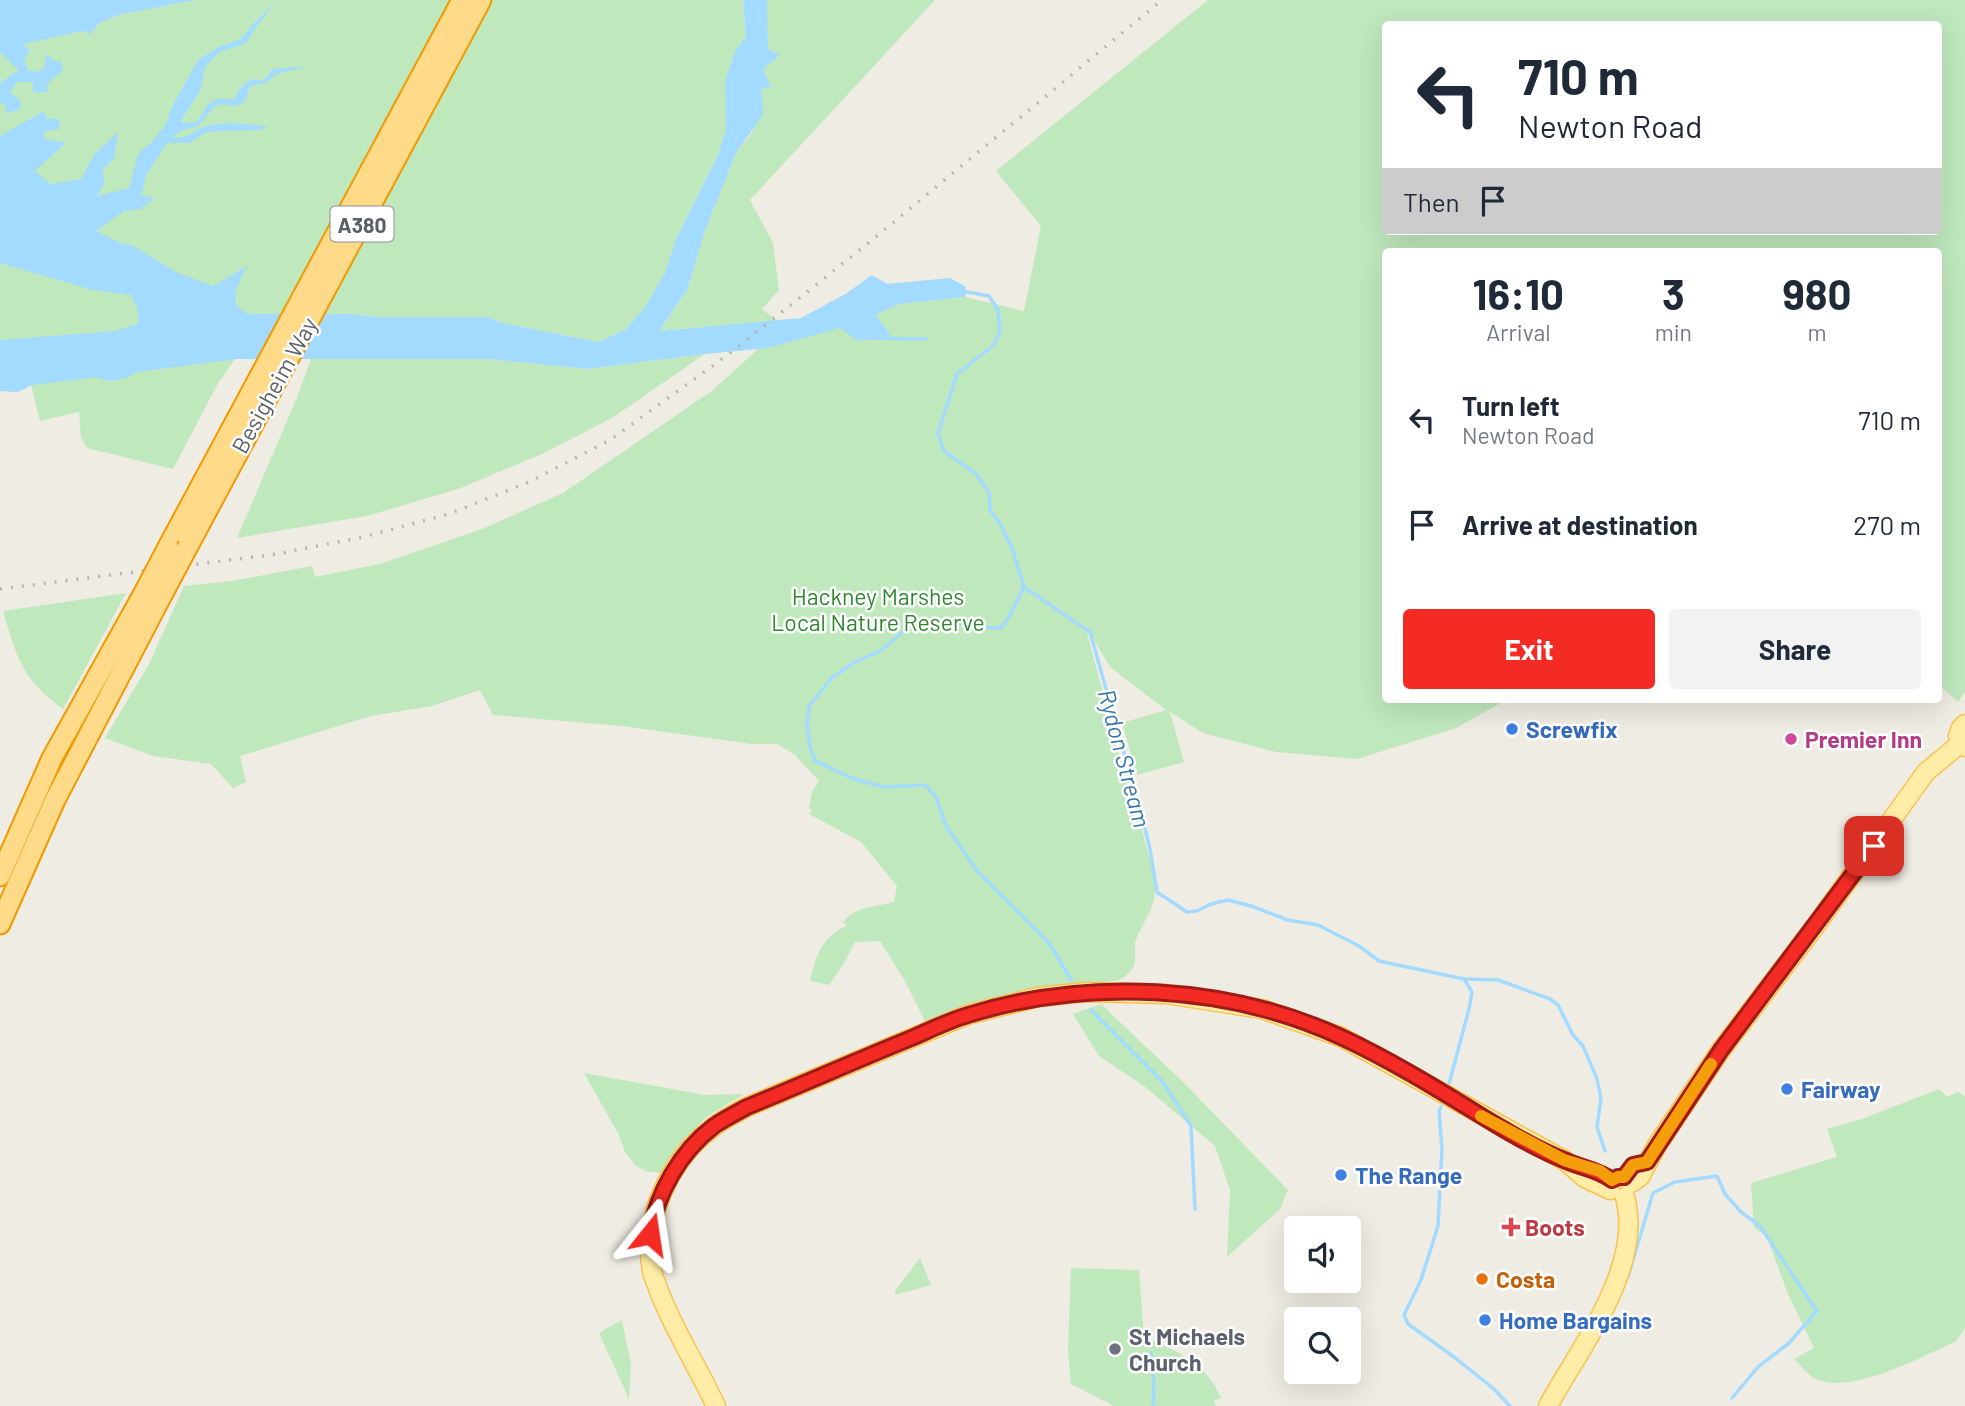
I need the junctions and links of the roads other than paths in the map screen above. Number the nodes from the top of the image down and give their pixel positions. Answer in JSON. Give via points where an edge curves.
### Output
{"nodes":[{"id":1,"x":462,"y":0,"type":"edge"},
{"id":2,"x":481,"y":0,"type":"edge"},
{"id":3,"x":231,"y":445,"type":"junction"},
{"id":4,"x":154,"y":592,"type":"junction"},
{"id":5,"x":1965,"y":724,"type":"edge"},
{"id":6,"x":1963,"y":745,"type":"edge"},
{"id":7,"x":2,"y":869,"type":"edge"},
{"id":8,"x":3,"y":917,"type":"edge"},
{"id":9,"x":0,"y":934,"type":"edge"},
{"id":10,"x":1620,"y":1187,"type":"junction"},
{"id":11,"x":716,"y":1406,"type":"edge"},
{"id":12,"x":1548,"y":1406,"type":"edge"}],
"edges":[{"from":1,"to":3,"type":"highway","name":"Besigheim Way","number":"A380"},
{"from":2,"to":3,"type":"highway","name":"Besigheim Way","number":"A380"},
{"from":3,"to":4,"type":"highway","name":"Besigheim Way","number":"A380","bridge":true,"via":[[188,546]]},
{"from":3,"to":4,"type":"highway","name":"Besigheim Way","number":"A380","bridge":true,"via":[[168,547]]},
{"from":4,"to":7,"type":"highway","name":"Besigheim Way","number":"A380","via":[[74,716]]},
{"from":4,"to":8,"type":"highway","name":"Besigheim Way","number":"A380"},
{"from":5,"to":6,"type":"main road","via":[[1959,732]]},
{"from":6,"to":10,"type":"main road","via":[[1926,772],[1721,1050],[1647,1162],[1633,1165]]},
{"from":8,"to":9,"type":"highway","number":"A380"},
{"from":10,"to":11,"type":"main road","via":[[1600,1171],[1564,1160],[1498,1126],[1341,1037],[1262,1009],[1166,994],[1086,992],[967,1015],[747,1107],[714,1126],[677,1166],[653,1213],[652,1272],[671,1322]]},
{"from":10,"to":12,"type":"main road","via":[[1627,1230],[1624,1259],[1615,1286]]}]}
